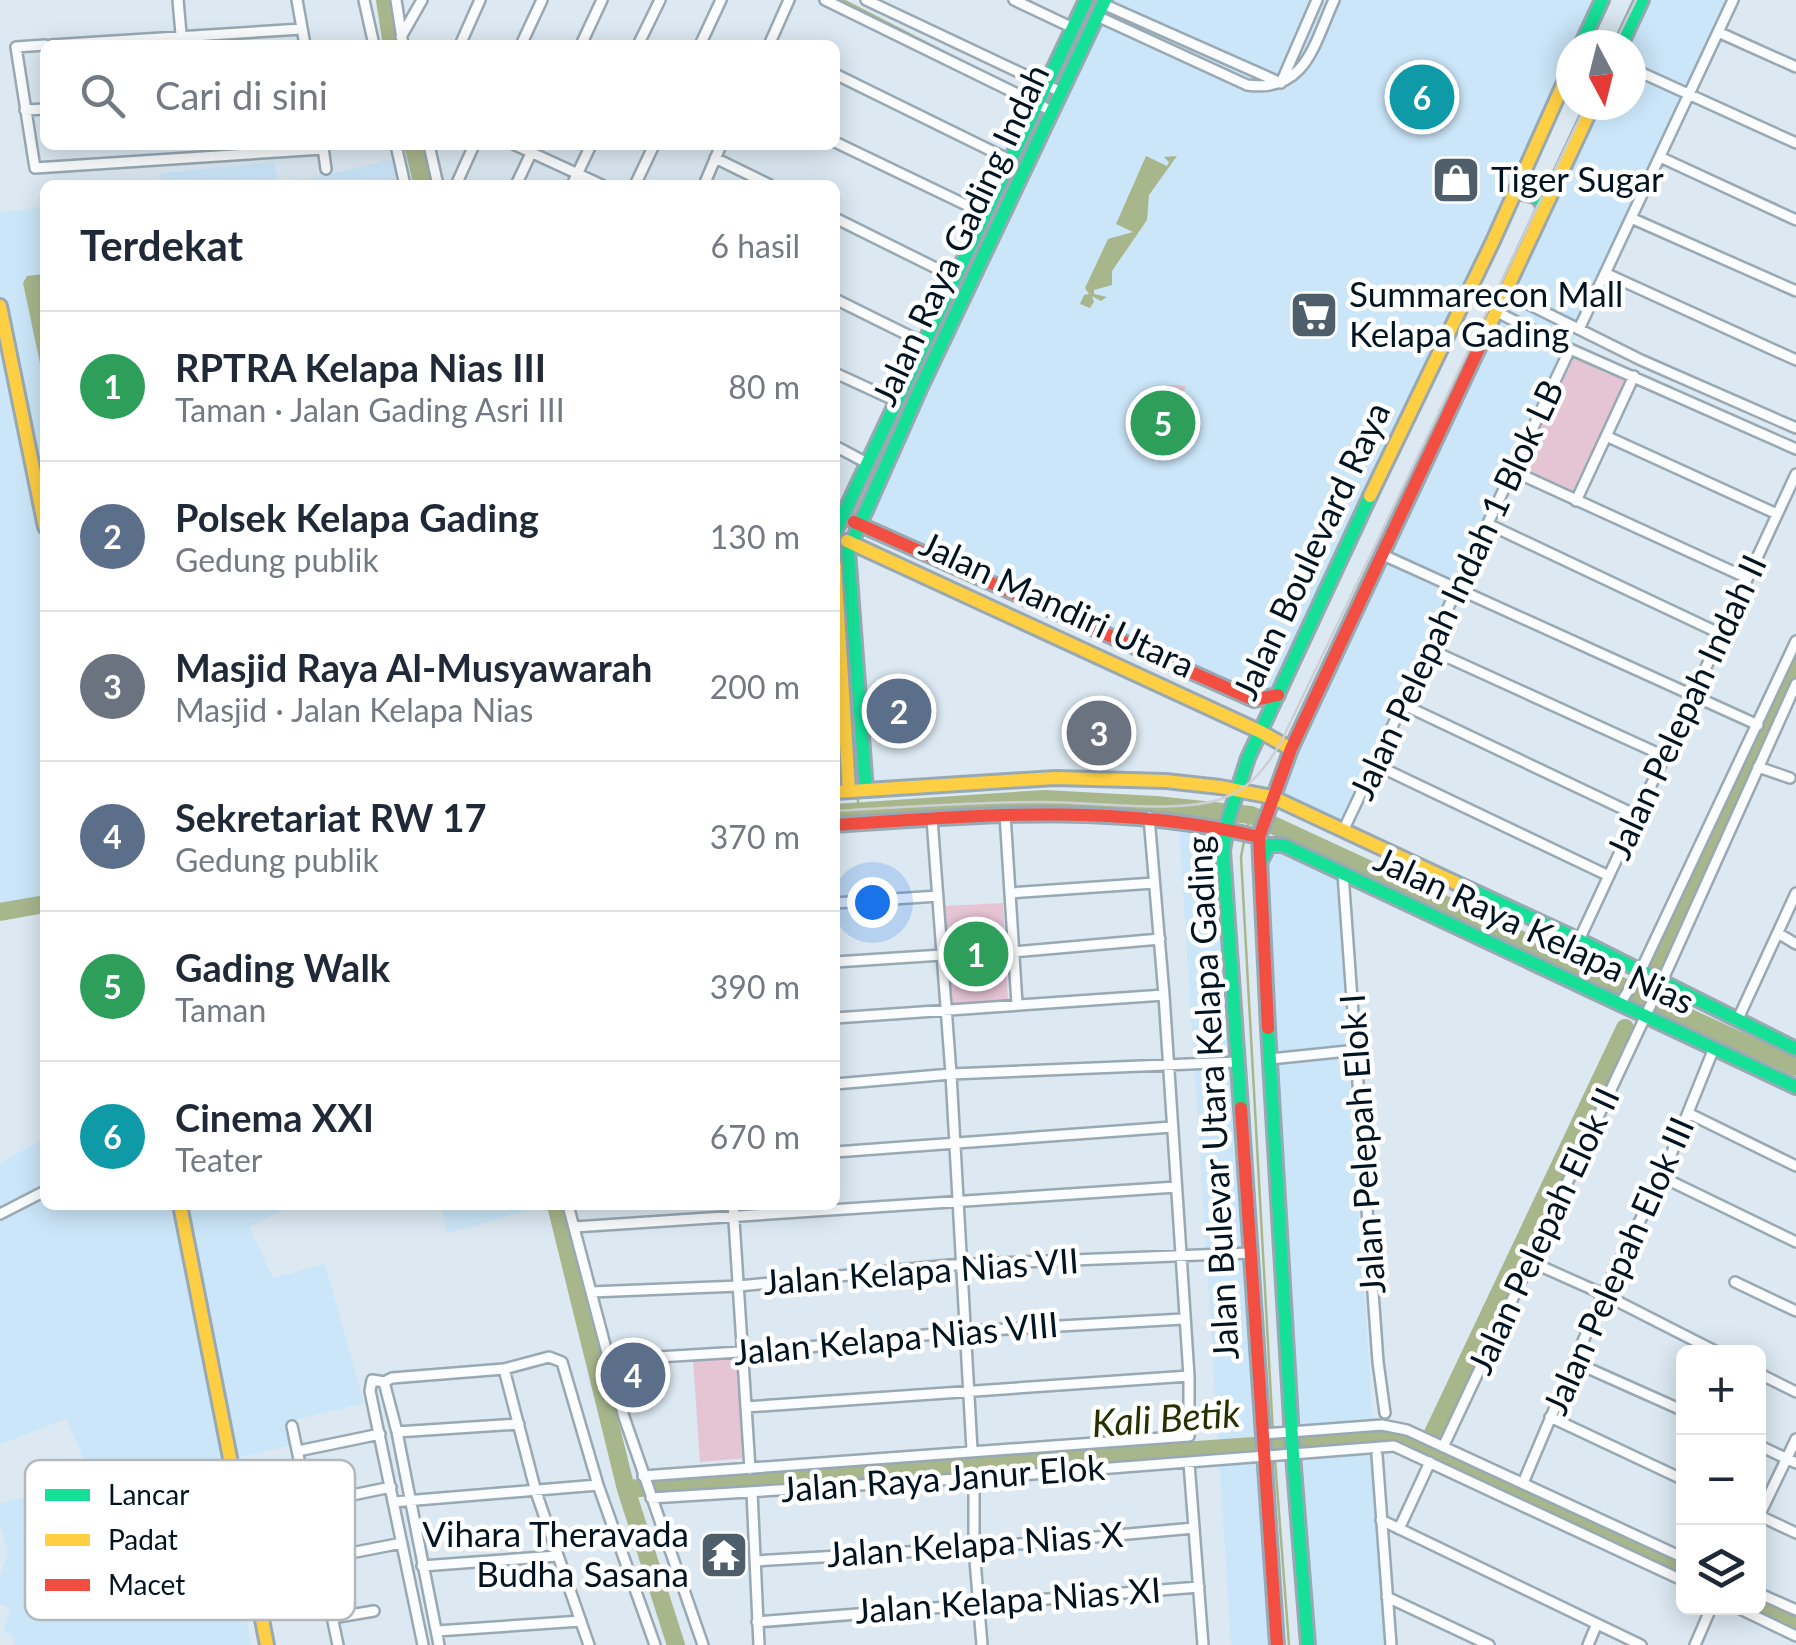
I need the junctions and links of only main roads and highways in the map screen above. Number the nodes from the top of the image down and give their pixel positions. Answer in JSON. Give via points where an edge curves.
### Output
{"nodes":[{"id":1,"x":1086,"y":0,"type":"edge"},
{"id":2,"x":1602,"y":0,"type":"edge"},
{"id":3,"x":1642,"y":0,"type":"edge"},
{"id":4,"x":1102,"y":7,"type":"edge"},
{"id":5,"x":1589,"y":30,"type":"edge"},
{"id":6,"x":1628,"y":30,"type":"edge"},
{"id":7,"x":1054,"y":88,"type":"junction"},
{"id":8,"x":1556,"y":102,"type":"edge"},
{"id":9,"x":1586,"y":120,"type":"edge"},
{"id":10,"x":1519,"y":186,"type":"junction"},
{"id":11,"x":1546,"y":200,"type":"junction"},
{"id":12,"x":0,"y":306,"type":"edge"},
{"id":13,"x":40,"y":502,"type":"edge"},
{"id":14,"x":840,"y":518,"type":"edge"},
{"id":15,"x":858,"y":523,"type":"junction"},
{"id":16,"x":840,"y":525,"type":"edge"},
{"id":17,"x":840,"y":531,"type":"edge"},
{"id":18,"x":850,"y":543,"type":"junction"},
{"id":19,"x":1006,"y":588,"type":"junction"},
{"id":20,"x":1022,"y":595,"type":"junction"},
{"id":21,"x":995,"y":609,"type":"junction"},
{"id":22,"x":1012,"y":618,"type":"junction"},
{"id":23,"x":1278,"y":695,"type":"junction"},
{"id":24,"x":840,"y":727,"type":"edge"},
{"id":25,"x":1261,"y":732,"type":"junction"},
{"id":26,"x":1291,"y":749,"type":"junction"},
{"id":27,"x":1237,"y":789,"type":"junction"},
{"id":28,"x":866,"y":790,"type":"junction"},
{"id":29,"x":842,"y":791,"type":"edge"},
{"id":30,"x":1270,"y":802,"type":"junction"},
{"id":31,"x":840,"y":826,"type":"edge"},
{"id":32,"x":1230,"y":827,"type":"junction"},
{"id":33,"x":1258,"y":832,"type":"junction"},
{"id":34,"x":1258,"y":869,"type":"junction"},
{"id":35,"x":1795,"y":1047,"type":"edge"},
{"id":36,"x":1796,"y":1087,"type":"edge"},
{"id":37,"x":181,"y":1210,"type":"edge"},
{"id":38,"x":230,"y":1460,"type":"edge"},
{"id":39,"x":262,"y":1620,"type":"edge"},
{"id":40,"x":267,"y":1645,"type":"edge"},
{"id":41,"x":1277,"y":1645,"type":"edge"},
{"id":42,"x":1308,"y":1645,"type":"edge"}],
"edges":[{"from":1,"to":7,"type":"main road","name":"Jalan Raya Gading Indah"},
{"from":2,"to":5,"type":"main road"},
{"from":3,"to":6,"type":"main road"},
{"from":4,"to":7,"type":"main road","name":"Jalan Raya Gading Indah"},
{"from":7,"to":14,"type":"main road","name":"Jalan Raya Gading Indah","via":[[1036,103]]},
{"from":7,"to":15,"type":"main road","name":"Jalan Raya Gading Indah","via":[[1052,111]]},
{"from":8,"to":10,"type":"main road","name":"Jalan Boulevard Raya"},
{"from":9,"to":11,"type":"main road","name":"Jalan Boulevard Raya"},
{"from":10,"to":11,"type":"main road"},
{"from":10,"to":23,"type":"main road","name":"Jalan Boulevard Raya"},
{"from":11,"to":26,"type":"main road","name":"Jalan Boulevard Raya"},
{"from":12,"to":13,"type":"main road"},
{"from":15,"to":16,"type":"main road","name":"Jalan Mandiri Utara"},
{"from":15,"to":18,"type":"main road","name":"Jalan Raya Gading Indah"},
{"from":15,"to":19,"type":"main road","name":"Jalan Mandiri Utara"},
{"from":17,"to":18,"type":"main road","name":"Jalan Mandiri Utara"},
{"from":18,"to":21,"type":"main road","name":"Jalan Mandiri Utara"},
{"from":18,"to":28,"type":"main road","name":"Jalan Raya Gading Indah"},
{"from":19,"to":20,"type":"main road","name":"Jalan Mandiri Utara"},
{"from":19,"to":21,"type":"main road"},
{"from":20,"to":22,"type":"main road"},
{"from":20,"to":23,"type":"main road","name":"Jalan Mandiri Utara","via":[[1254,700]]},
{"from":21,"to":22,"type":"main road","name":"Jalan Mandiri Utara"},
{"from":22,"to":25,"type":"main road","name":"Jalan Mandiri Utara"},
{"from":23,"to":25,"type":"main road","name":"Jalan Boulevard Raya"},
{"from":24,"to":29,"type":"main road"},
{"from":25,"to":26,"type":"main road","name":"Jalan Mandiri Utara"},
{"from":25,"to":27,"type":"main road","name":"Jalan Boulevard Raya"},
{"from":26,"to":30,"type":"main road","name":"Jalan Boulevard Raya"},
{"from":27,"to":28,"type":"main road","name":"Jalan Raya Kelapa Nias","via":[[1086,778]]},
{"from":27,"to":30,"type":"main road","name":"Jalan Raya Kelapa Nias"},
{"from":27,"to":32,"type":"main road","name":"Jalan Bulevar Utara Kelapa Gading"},
{"from":28,"to":29,"type":"main road","name":"Jalan Raya Kelapa Nias"},
{"from":30,"to":33,"type":"main road","name":"Jalan Bulevar Utara Kelapa Gading"},
{"from":30,"to":35,"type":"main road","name":"Jalan Raya Kelapa Nias","via":[[1579,940]]},
{"from":31,"to":32,"type":"main road","via":[[1068,812]]},
{"from":32,"to":33,"type":"main road"},
{"from":32,"to":41,"type":"main road","name":"Jalan Bulevar Utara Kelapa Gading","via":[[1223,851]]},
{"from":33,"to":34,"type":"main road","name":"Jalan Bulevar Utara Kelapa Gading"},
{"from":34,"to":36,"type":"main road","name":"Jalan Raya Kelapa Nias","via":[[1276,843]]},
{"from":34,"to":42,"type":"main road","name":"Jalan Bulevar Utara Kelapa Gading"},
{"from":37,"to":38,"type":"main road"},
{"from":39,"to":40,"type":"main road"}]}
